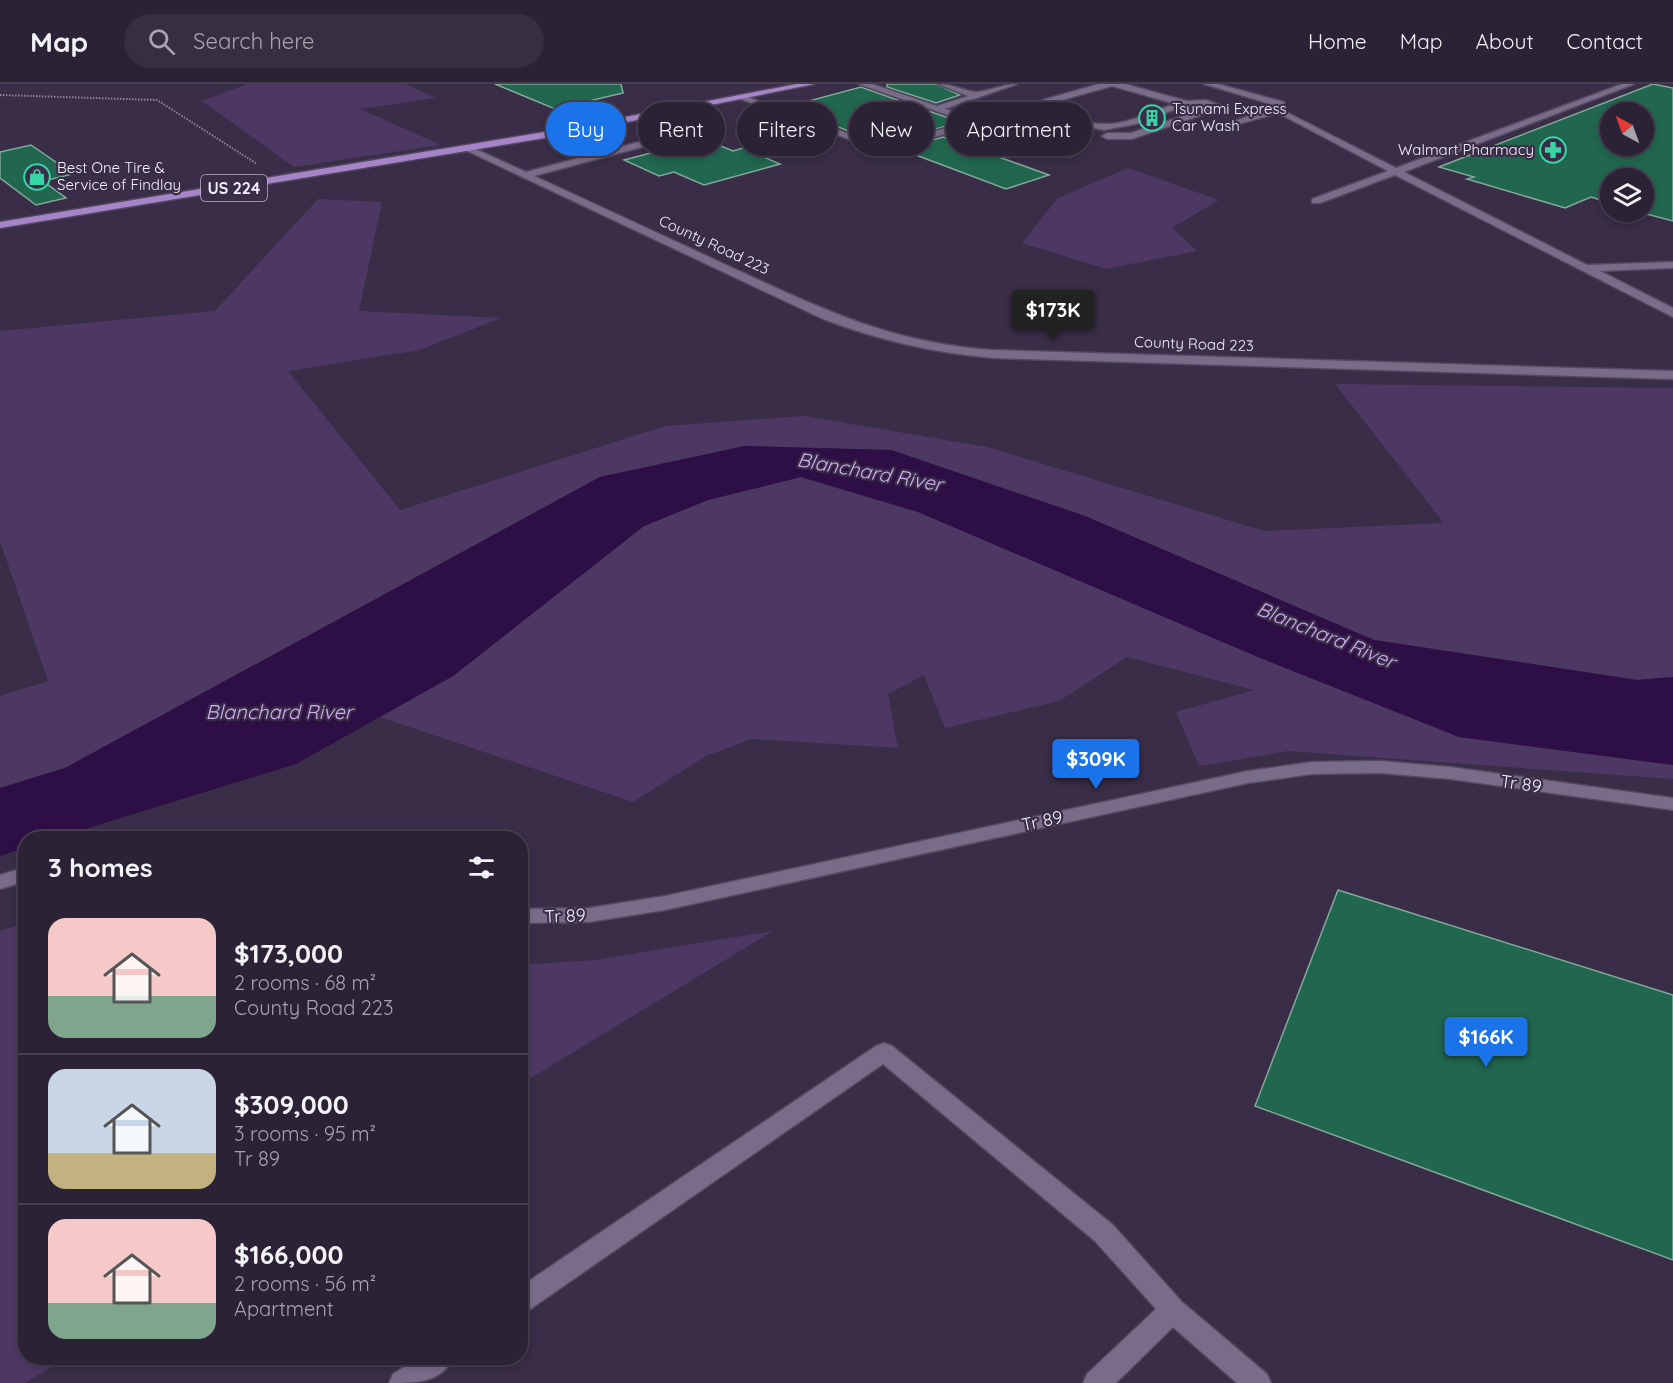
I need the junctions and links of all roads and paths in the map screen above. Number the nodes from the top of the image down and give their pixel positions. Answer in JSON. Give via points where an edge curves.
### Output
{"nodes":[{"id":1,"x":810,"y":84,"type":"edge"},
{"id":2,"x":863,"y":84,"type":"edge"},
{"id":3,"x":892,"y":84,"type":"edge"},
{"id":4,"x":942,"y":84,"type":"edge"},
{"id":5,"x":1014,"y":84,"type":"edge"},
{"id":6,"x":1109,"y":84,"type":"edge"},
{"id":7,"x":1116,"y":84,"type":"edge"},
{"id":8,"x":1208,"y":84,"type":"edge"},
{"id":9,"x":1630,"y":84,"type":"edge"},
{"id":10,"x":875,"y":88,"type":"junction"},
{"id":11,"x":0,"y":94,"type":"edge"},
{"id":12,"x":978,"y":96,"type":"junction"},
{"id":13,"x":742,"y":98,"type":"junction"},
{"id":14,"x":722,"y":102,"type":"edge"},
{"id":15,"x":1050,"y":102,"type":"edge"},
{"id":16,"x":1186,"y":104,"type":"junction"},
{"id":17,"x":936,"y":108,"type":"junction"},
{"id":18,"x":1281,"y":109,"type":"junction"},
{"id":19,"x":946,"y":111,"type":"edge"},
{"id":20,"x":638,"y":118,"type":"edge"},
{"id":21,"x":1092,"y":123,"type":"edge"},
{"id":22,"x":1238,"y":123,"type":"dead end"},
{"id":23,"x":946,"y":132,"type":"edge"},
{"id":24,"x":1107,"y":136,"type":"dead end"},
{"id":25,"x":638,"y":145,"type":"edge"},
{"id":26,"x":468,"y":149,"type":"junction"},
{"id":27,"x":1397,"y":172,"type":"junction"},
{"id":28,"x":526,"y":176,"type":"junction"},
{"id":29,"x":283,"y":180,"type":"junction"},
{"id":30,"x":1316,"y":201,"type":"dead end"},
{"id":31,"x":0,"y":225,"type":"edge"},
{"id":32,"x":1673,"y":265,"type":"edge"},
{"id":33,"x":1586,"y":268,"type":"junction"},
{"id":34,"x":1673,"y":313,"type":"edge"},
{"id":35,"x":1673,"y":375,"type":"edge"},
{"id":36,"x":1673,"y":804,"type":"edge"},
{"id":37,"x":18,"y":876,"type":"edge"},
{"id":38,"x":0,"y":882,"type":"edge"},
{"id":39,"x":528,"y":916,"type":"edge"},
{"id":40,"x":528,"y":1297,"type":"edge"},
{"id":41,"x":1173,"y":1310,"type":"junction"},
{"id":42,"x":430,"y":1365,"type":"edge"},
{"id":43,"x":403,"y":1383,"type":"edge"},
{"id":44,"x":1096,"y":1383,"type":"edge"},
{"id":45,"x":1257,"y":1383,"type":"edge"}],
"edges":[{"from":1,"to":13,"type":"main road","number":"US 224"},
{"from":2,"to":10,"type":"street"},
{"from":3,"to":10,"type":"street"},
{"from":4,"to":12,"type":"street"},
{"from":5,"to":12,"type":"street"},
{"from":6,"to":15,"type":"street"},
{"from":7,"to":16,"type":"street"},
{"from":8,"to":18,"type":"street","via":[[1281,104]]},
{"from":9,"to":27,"type":"street"},
{"from":10,"to":17,"type":"street"},
{"from":11,"to":29,"type":"path","via":[[157,100]]},
{"from":12,"to":17,"type":"street"},
{"from":13,"to":14,"type":"main road","number":"US 224"},
{"from":13,"to":23,"type":"street","via":[[883,149]]},
{"from":16,"to":21,"type":"street","via":[[1105,127]]},
{"from":16,"to":24,"type":"street","via":[[1203,102],[1220,107],[1132,136]]},
{"from":17,"to":19,"type":"street"},
{"from":18,"to":22,"type":"street"},
{"from":18,"to":27,"type":"street","via":[[1282,113]]},
{"from":20,"to":26,"type":"main road","number":"US 224"},
{"from":25,"to":28,"type":"street"},
{"from":26,"to":28,"type":"street","name":"County Road 223"},
{"from":26,"to":29,"type":"main road","number":"US 224"},
{"from":27,"to":30,"type":"street"},
{"from":27,"to":33,"type":"street"},
{"from":28,"to":35,"type":"street","name":"County Road 223","via":[[827,316],[882,337],[935,349]]},
{"from":29,"to":31,"type":"main road","number":"US 224"},
{"from":32,"to":33,"type":"street"},
{"from":33,"to":34,"type":"street"},
{"from":36,"to":39,"type":"street","name":"Tr 89","via":[[1450,773],[1380,767],[1312,768],[1237,779],[665,903],[590,915]]},
{"from":37,"to":38,"type":"street"},
{"from":40,"to":41,"type":"street","via":[[884,1052],[1104,1233]]},
{"from":41,"to":44,"type":"street"},
{"from":41,"to":45,"type":"street"},
{"from":42,"to":43,"type":"street"}]}
